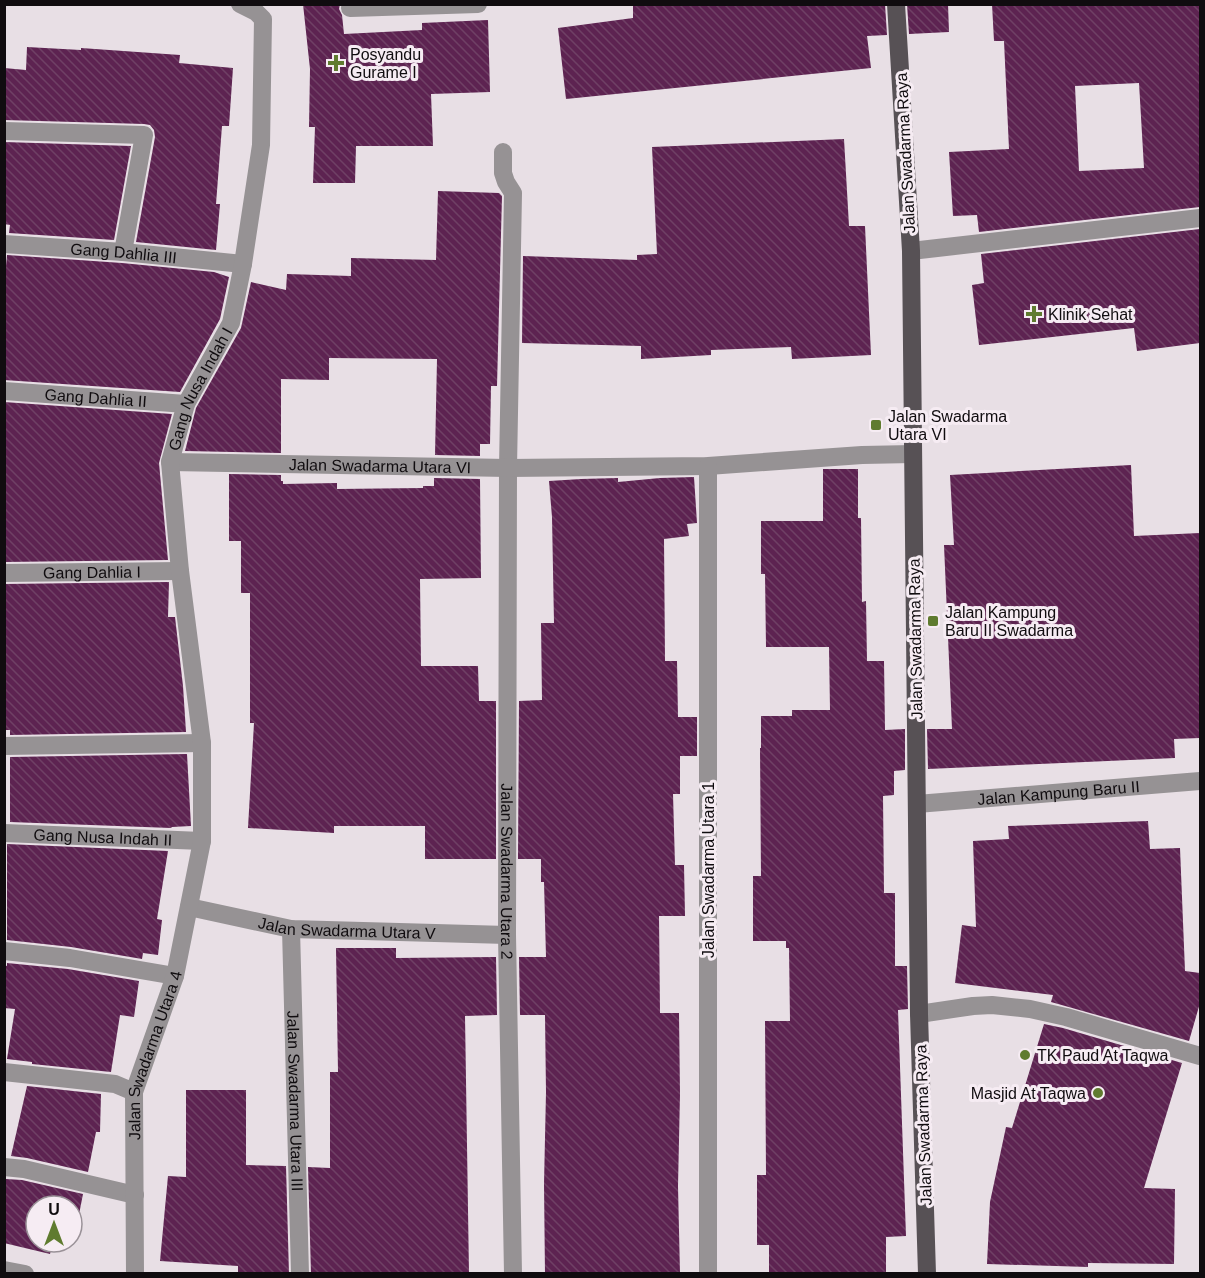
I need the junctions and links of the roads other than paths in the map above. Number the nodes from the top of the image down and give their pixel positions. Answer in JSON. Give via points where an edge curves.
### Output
{"nodes":[{"id":1,"x":240,"y":4,"type":"edge"},
{"id":2,"x":478,"y":4,"type":"edge"},
{"id":3,"x":896,"y":4,"type":"edge"},
{"id":4,"x":350,"y":8,"type":"dead end"},
{"id":5,"x":4,"y":130,"type":"edge"},
{"id":6,"x":503,"y":152,"type":"dead end"},
{"id":7,"x":1200,"y":218,"type":"edge"},
{"id":8,"x":4,"y":244,"type":"edge"},
{"id":9,"x":911,"y":251,"type":"junction"},
{"id":10,"x":123,"y":252,"type":"junction"},
{"id":11,"x":243,"y":264,"type":"junction"},
{"id":12,"x":4,"y":391,"type":"edge"},
{"id":13,"x":186,"y":404,"type":"junction"},
{"id":14,"x":913,"y":454,"type":"junction"},
{"id":15,"x":170,"y":462,"type":"junction"},
{"id":16,"x":708,"y":466,"type":"junction"},
{"id":17,"x":508,"y":468,"type":"junction"},
{"id":18,"x":180,"y":571,"type":"junction"},
{"id":19,"x":4,"y":573,"type":"edge"},
{"id":20,"x":202,"y":743,"type":"junction"},
{"id":21,"x":4,"y":746,"type":"edge"},
{"id":22,"x":1200,"y":781,"type":"edge"},
{"id":23,"x":916,"y":804,"type":"junction"},
{"id":24,"x":4,"y":833,"type":"edge"},
{"id":25,"x":202,"y":841,"type":"junction"},
{"id":26,"x":189,"y":907,"type":"junction"},
{"id":27,"x":291,"y":929,"type":"junction"},
{"id":28,"x":507,"y":935,"type":"junction"},
{"id":29,"x":4,"y":951,"type":"edge"},
{"id":30,"x":175,"y":976,"type":"junction"},
{"id":31,"x":919,"y":1014,"type":"junction"},
{"id":32,"x":1200,"y":1056,"type":"edge"},
{"id":33,"x":4,"y":1072,"type":"edge"},
{"id":34,"x":134,"y":1092,"type":"junction"},
{"id":35,"x":4,"y":1167,"type":"edge"},
{"id":36,"x":135,"y":1194,"type":"junction"},
{"id":37,"x":4,"y":1270,"type":"edge"},
{"id":38,"x":25,"y":1274,"type":"edge"},
{"id":39,"x":135,"y":1274,"type":"edge"},
{"id":40,"x":300,"y":1274,"type":"edge"},
{"id":41,"x":513,"y":1274,"type":"edge"},
{"id":42,"x":708,"y":1274,"type":"edge"},
{"id":43,"x":927,"y":1274,"type":"edge"}],
"edges":[{"from":1,"to":11,"type":"street","name":"Gang Nusa Indah I","via":[[263,19],[261,145]]},
{"from":2,"to":4,"type":"street"},
{"from":3,"to":9,"type":"main road","name":"Jalan Swadarma Raya"},
{"from":5,"to":10,"type":"street","via":[[144,135]]},
{"from":6,"to":17,"type":"street","name":"Jalan Swadarma Utara 2","via":[[503,173],[513,193]]},
{"from":7,"to":9,"type":"street"},
{"from":8,"to":10,"type":"street","name":"Gang Dahlia III"},
{"from":9,"to":14,"type":"main road","name":"Jalan Swadarma Raya"},
{"from":10,"to":11,"type":"street","name":"Gang Dahlia III"},
{"from":11,"to":13,"type":"street","name":"Gang Nusa Indah I","via":[[231,323]]},
{"from":12,"to":13,"type":"street","name":"Gang Dahlia II"},
{"from":13,"to":15,"type":"street","name":"Gang Nusa Indah I"},
{"from":14,"to":16,"type":"street","name":"Jalan Swadarma Utara VI"},
{"from":14,"to":23,"type":"main road","name":"Jalan Swadarma Raya"},
{"from":15,"to":17,"type":"street","name":"Jalan Swadarma Utara VI"},
{"from":15,"to":18,"type":"street","name":"Gang Nusa Indah I"},
{"from":16,"to":17,"type":"street","name":"Jalan Swadarma Utara VI"},
{"from":16,"to":42,"type":"street","name":"Jalan Swadarma Utara 1"},
{"from":17,"to":28,"type":"street","name":"Jalan Swadarma Utara 2"},
{"from":18,"to":19,"type":"street","name":"Gang Dahlia I"},
{"from":18,"to":20,"type":"street","name":"Gang Nusa Indah I"},
{"from":20,"to":21,"type":"street"},
{"from":20,"to":25,"type":"street","name":"Gang Nusa Indah I"},
{"from":22,"to":23,"type":"street","name":"Jalan Kampung Baru II"},
{"from":23,"to":31,"type":"main road","name":"Jalan Swadarma Raya"},
{"from":24,"to":25,"type":"street","name":"Gang Nusa Indah II"},
{"from":25,"to":26,"type":"street","name":"Jalan Swadarma Utara 4"},
{"from":26,"to":27,"type":"street","name":"Jalan Swadarma Utara V"},
{"from":26,"to":30,"type":"street","name":"Jalan Swadarma Utara 4"},
{"from":27,"to":28,"type":"street","name":"Jalan Swadarma Utara V"},
{"from":27,"to":40,"type":"street","name":"Jalan Swadarma Utara III"},
{"from":28,"to":41,"type":"street","name":"Jalan Swadarma Utara 2"},
{"from":29,"to":30,"type":"street"},
{"from":30,"to":34,"type":"street","name":"Jalan Swadarma Utara 4"},
{"from":31,"to":32,"type":"street","via":[[992,1005],[1030,1009]]},
{"from":31,"to":43,"type":"main road","name":"Jalan Swadarma Raya"},
{"from":33,"to":34,"type":"street","via":[[115,1084]]},
{"from":34,"to":36,"type":"street","name":"Jalan Swadarma Utara 4"},
{"from":35,"to":36,"type":"street"},
{"from":36,"to":39,"type":"street","name":"Jalan Swadarma Utara 4"},
{"from":37,"to":38,"type":"street"}]}
